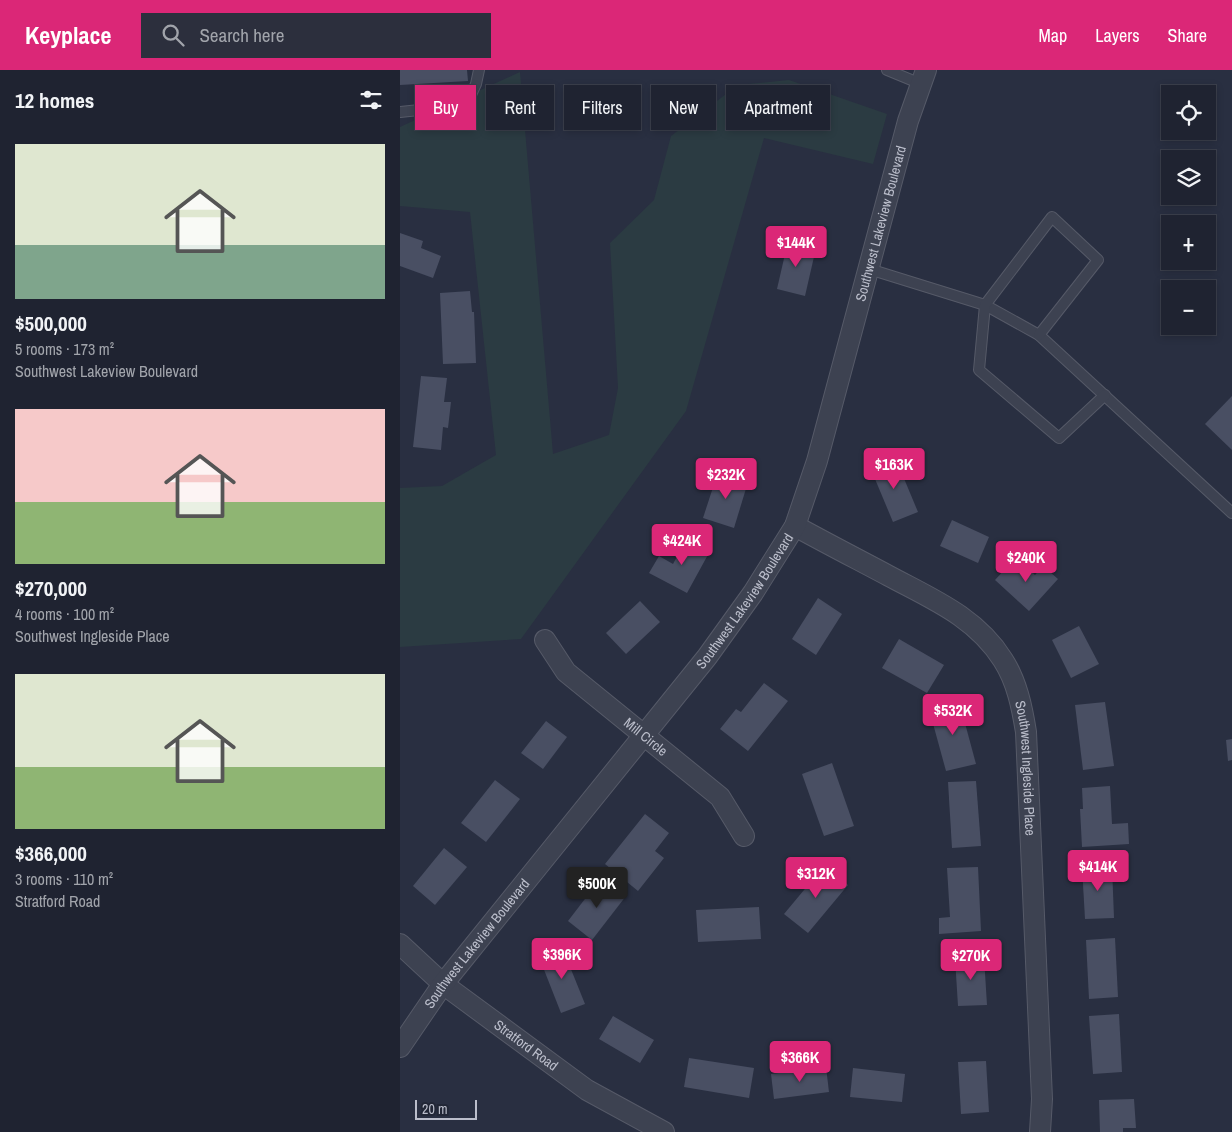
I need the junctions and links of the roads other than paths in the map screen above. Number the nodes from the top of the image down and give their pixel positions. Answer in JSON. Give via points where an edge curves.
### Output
{"nodes":[{"id":1,"x":479,"y":70,"type":"edge"},
{"id":2,"x":888,"y":70,"type":"edge"},
{"id":3,"x":923,"y":77,"type":"edge"},
{"id":4,"x":400,"y":112,"type":"edge"},
{"id":5,"x":869,"y":269,"type":"junction"},
{"id":6,"x":985,"y":305,"type":"junction"},
{"id":7,"x":1039,"y":335,"type":"junction"},
{"id":8,"x":1105,"y":395,"type":"junction"},
{"id":9,"x":1232,"y":512,"type":"edge"},
{"id":10,"x":795,"y":526,"type":"junction"},
{"id":11,"x":545,"y":640,"type":"dead end"},
{"id":12,"x":644,"y":736,"type":"junction"},
{"id":13,"x":744,"y":836,"type":"dead end"},
{"id":14,"x":400,"y":944,"type":"edge"},
{"id":15,"x":443,"y":984,"type":"junction"},
{"id":16,"x":400,"y":1047,"type":"edge"},
{"id":17,"x":664,"y":1132,"type":"edge"},
{"id":18,"x":1040,"y":1132,"type":"edge"}],
"edges":[{"from":1,"to":4,"type":"lane","via":[[470,97],[457,106]]},
{"from":2,"to":3,"type":"lane"},
{"from":3,"to":5,"type":"street","name":"Southwest Lakeview Boulevard","via":[[908,121]]},
{"from":5,"to":6,"type":"lane"},
{"from":5,"to":10,"type":"street","name":"Southwest Lakeview Boulevard","via":[[817,461]]},
{"from":6,"to":7,"type":"lane"},
{"from":6,"to":7,"type":"lane","via":[[1052,217],[1098,260]]},
{"from":6,"to":8,"type":"lane","via":[[979,370],[1060,438]]},
{"from":7,"to":8,"type":"lane"},
{"from":8,"to":9,"type":"lane"},
{"from":10,"to":12,"type":"street","name":"Southwest Lakeview Boulevard","via":[[707,658]]},
{"from":10,"to":18,"type":"street","name":"Southwest Ingleside Place","via":[[957,612],[983,635],[1003,660],[1015,684],[1026,732],[1042,1099]]},
{"from":11,"to":12,"type":"street","name":"Mill Circle","via":[[566,672]]},
{"from":12,"to":13,"type":"street","name":"Mill Circle","via":[[720,797]]},
{"from":12,"to":15,"type":"street","name":"Southwest Lakeview Boulevard"},
{"from":14,"to":15,"type":"street","name":"Stratford Road"},
{"from":15,"to":16,"type":"street","name":"Southwest Lakeview Boulevard"},
{"from":15,"to":17,"type":"street","name":"Stratford Road","via":[[587,1090]]}]}
